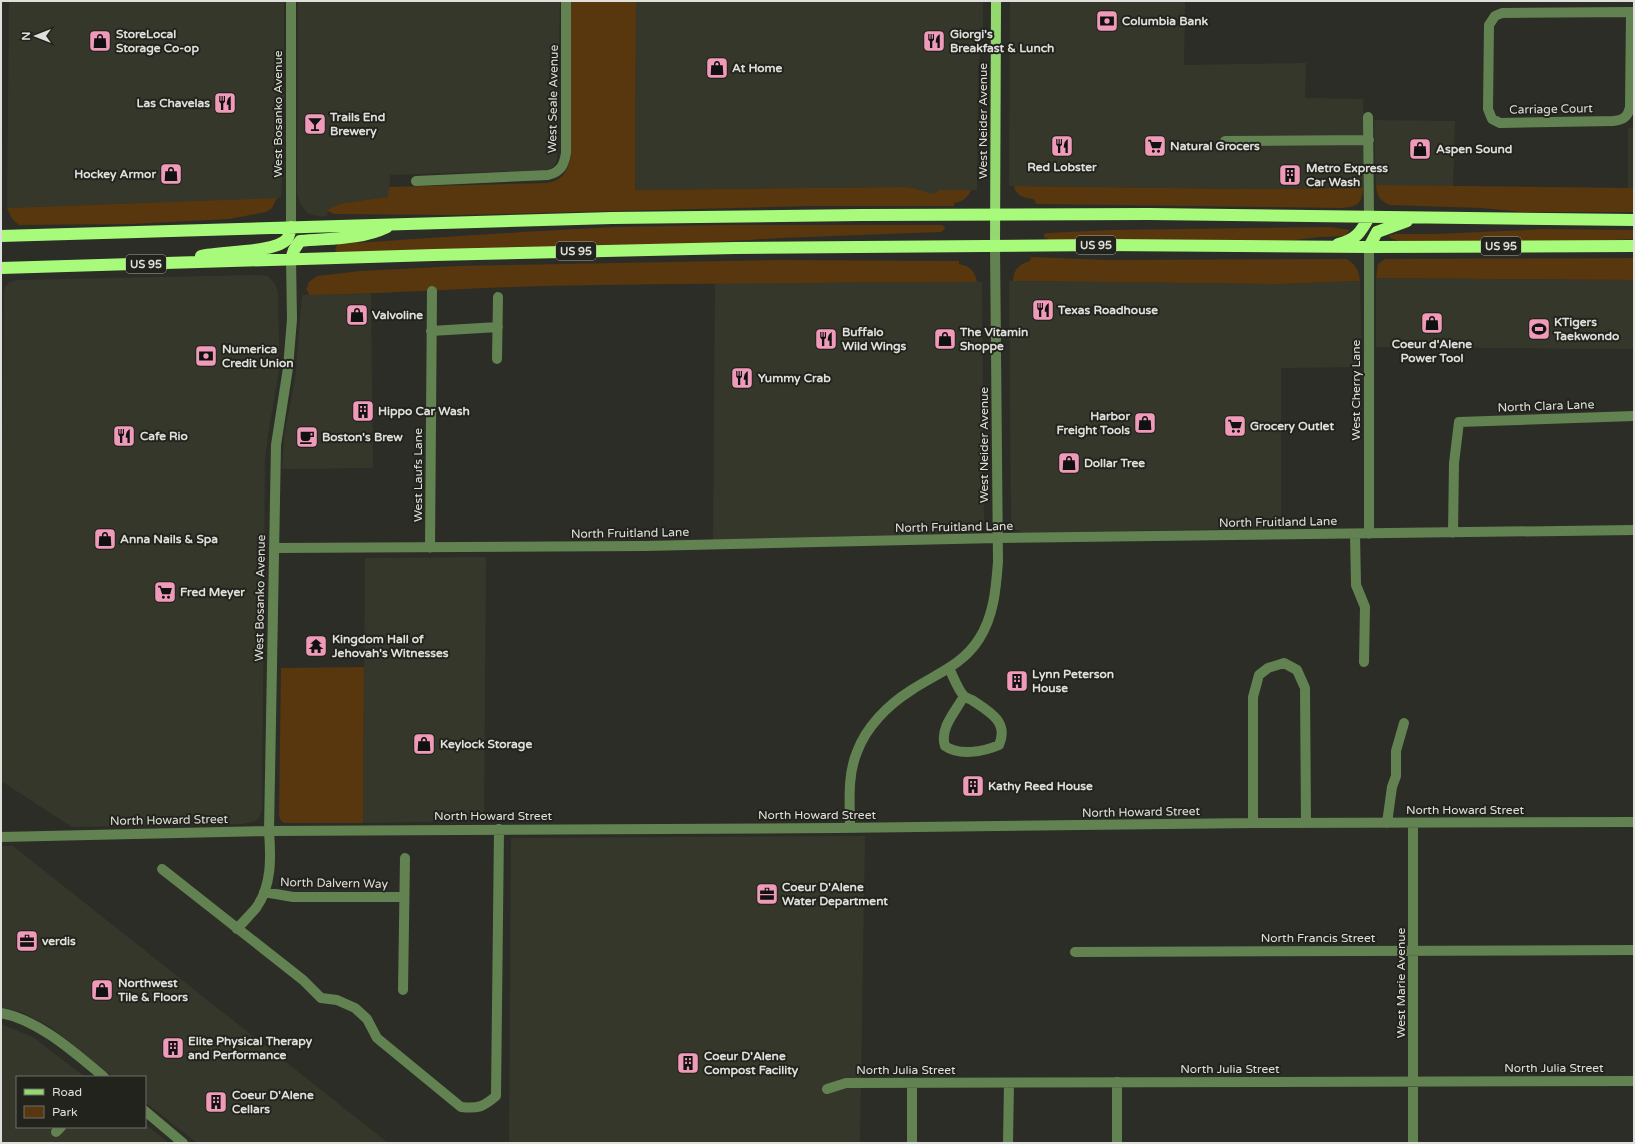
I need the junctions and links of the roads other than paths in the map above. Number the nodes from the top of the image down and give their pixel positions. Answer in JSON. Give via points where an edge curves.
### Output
{"nodes":[{"id":1,"x":291,"y":1,"type":"edge"},
{"id":2,"x":566,"y":1,"type":"edge"},
{"id":3,"x":996,"y":1,"type":"edge"},
{"id":4,"x":1632,"y":12,"type":"edge"},
{"id":5,"x":1368,"y":118,"type":"dead end"},
{"id":6,"x":1369,"y":140,"type":"junction"},
{"id":7,"x":1225,"y":141,"type":"dead end"},
{"id":8,"x":416,"y":181,"type":"dead end"},
{"id":9,"x":995,"y":215,"type":"junction"},
{"id":10,"x":1369,"y":217,"type":"junction"},
{"id":11,"x":1416,"y":218,"type":"junction"},
{"id":12,"x":1634,"y":220,"type":"edge"},
{"id":13,"x":393,"y":224,"type":"junction"},
{"id":14,"x":291,"y":227,"type":"junction"},
{"id":15,"x":1,"y":236,"type":"edge"},
{"id":16,"x":995,"y":246,"type":"junction"},
{"id":17,"x":1329,"y":246,"type":"junction"},
{"id":18,"x":1634,"y":246,"type":"edge"},
{"id":19,"x":1369,"y":247,"type":"junction"},
{"id":20,"x":291,"y":260,"type":"junction"},
{"id":21,"x":175,"y":263,"type":"junction"},
{"id":22,"x":1,"y":268,"type":"edge"},
{"id":23,"x":432,"y":291,"type":"dead end"},
{"id":24,"x":498,"y":297,"type":"dead end"},
{"id":25,"x":498,"y":327,"type":"junction"},
{"id":26,"x":431,"y":331,"type":"junction"},
{"id":27,"x":497,"y":359,"type":"dead end"},
{"id":28,"x":1634,"y":416,"type":"edge"},
{"id":29,"x":1634,"y":530,"type":"edge"},
{"id":30,"x":1454,"y":533,"type":"junction"},
{"id":31,"x":1355,"y":534,"type":"junction"},
{"id":32,"x":1369,"y":534,"type":"junction"},
{"id":33,"x":998,"y":538,"type":"junction"},
{"id":34,"x":274,"y":548,"type":"junction"},
{"id":35,"x":430,"y":548,"type":"junction"},
{"id":36,"x":1364,"y":662,"type":"dead end"},
{"id":37,"x":949,"y":668,"type":"junction"},
{"id":38,"x":964,"y":696,"type":"junction"},
{"id":39,"x":1404,"y":722,"type":"dead end"},
{"id":40,"x":1634,"y":822,"type":"edge"},
{"id":41,"x":1253,"y":823,"type":"junction"},
{"id":42,"x":1306,"y":823,"type":"junction"},
{"id":43,"x":1387,"y":823,"type":"junction"},
{"id":44,"x":1413,"y":823,"type":"junction"},
{"id":45,"x":850,"y":828,"type":"junction"},
{"id":46,"x":499,"y":829,"type":"junction"},
{"id":47,"x":269,"y":831,"type":"junction"},
{"id":48,"x":1,"y":837,"type":"edge"},
{"id":49,"x":405,"y":858,"type":"dead end"},
{"id":50,"x":162,"y":869,"type":"dead end"},
{"id":51,"x":264,"y":892,"type":"junction"},
{"id":52,"x":404,"y":897,"type":"junction"},
{"id":53,"x":237,"y":928,"type":"junction"},
{"id":54,"x":1634,"y":950,"type":"edge"},
{"id":55,"x":1414,"y":951,"type":"junction"},
{"id":56,"x":1075,"y":952,"type":"dead end"},
{"id":57,"x":403,"y":990,"type":"dead end"},
{"id":58,"x":1,"y":1013,"type":"edge"},
{"id":59,"x":102,"y":1076,"type":"edge"},
{"id":60,"x":1634,"y":1081,"type":"edge"},
{"id":61,"x":1117,"y":1082,"type":"junction"},
{"id":62,"x":1413,"y":1082,"type":"junction"},
{"id":63,"x":912,"y":1083,"type":"junction"},
{"id":64,"x":1008,"y":1083,"type":"junction"},
{"id":65,"x":827,"y":1089,"type":"dead end"},
{"id":66,"x":146,"y":1112,"type":"edge"},
{"id":67,"x":183,"y":1143,"type":"edge"},
{"id":68,"x":912,"y":1143,"type":"edge"},
{"id":69,"x":1008,"y":1143,"type":"edge"},
{"id":70,"x":1117,"y":1143,"type":"edge"},
{"id":71,"x":1413,"y":1143,"type":"edge"}],
"edges":[{"from":1,"to":14,"type":"street","name":"West Bosanko Avenue"},
{"from":2,"to":8,"type":"street","name":"West Seale Avenue","via":[[566,153],[564,165],[560,170],[548,175]]},
{"from":3,"to":9,"type":"main road","name":"West Neider Avenue"},
{"from":4,"to":4,"type":"street","name":"Carriage Court","via":[[1630,107],[1624,119],[1607,122],[1500,123],[1492,119],[1488,109],[1489,25],[1495,16]]},
{"from":5,"to":6,"type":"street"},
{"from":6,"to":7,"type":"street"},
{"from":6,"to":10,"type":"street"},
{"from":9,"to":10,"type":"highway"},
{"from":9,"to":13,"type":"highway","via":[[612,218]]},
{"from":9,"to":16,"type":"main road","name":"West Neider Avenue"},
{"from":10,"to":11,"type":"highway"},
{"from":10,"to":17,"type":"highway","via":[[1349,242]]},
{"from":11,"to":12,"type":"highway"},
{"from":11,"to":19,"type":"highway","via":[[1377,232]]},
{"from":13,"to":14,"type":"highway"},
{"from":13,"to":20,"type":"highway","via":[[374,233],[300,241]]},
{"from":14,"to":15,"type":"highway"},
{"from":14,"to":21,"type":"highway","via":[[287,239],[280,245],[204,255]]},
{"from":16,"to":17,"type":"highway","number":"US 95"},
{"from":16,"to":20,"type":"highway","number":"US 95","via":[[634,250]]},
{"from":16,"to":33,"type":"street","name":"West Neider Avenue"},
{"from":17,"to":19,"type":"highway","number":"US 95"},
{"from":18,"to":19,"type":"highway","number":"US 95"},
{"from":19,"to":32,"type":"street","name":"West Cherry Lane"},
{"from":20,"to":21,"type":"highway","number":"US 95"},
{"from":20,"to":34,"type":"street","name":"West Bosanko Avenue","via":[[292,319],[288,368],[276,445]]},
{"from":21,"to":22,"type":"highway","number":"US 95"},
{"from":23,"to":26,"type":"street","name":"West Laufs Lane"},
{"from":24,"to":25,"type":"street"},
{"from":25,"to":26,"type":"street"},
{"from":25,"to":27,"type":"street"},
{"from":26,"to":35,"type":"street","name":"West Laufs Lane"},
{"from":28,"to":30,"type":"street","name":"North Clara Lane","via":[[1459,422],[1454,463]]},
{"from":29,"to":30,"type":"street","name":"North Fruitland Lane"},
{"from":30,"to":32,"type":"street","name":"North Fruitland Lane"},
{"from":31,"to":32,"type":"street","name":"North Fruitland Lane"},
{"from":31,"to":33,"type":"street","name":"North Fruitland Lane"},
{"from":31,"to":36,"type":"street","via":[[1356,585],[1365,608]]},
{"from":33,"to":35,"type":"street","name":"North Fruitland Lane"},
{"from":33,"to":37,"type":"street","name":"West Neider Avenue","via":[[996,585],[989,618],[980,638]]},
{"from":34,"to":35,"type":"street","name":"North Fruitland Lane"},
{"from":34,"to":47,"type":"street","name":"West Bosanko Avenue"},
{"from":37,"to":38,"type":"street"},
{"from":37,"to":45,"type":"street","name":"West Neider Avenue","via":[[909,691],[889,707],[870,728],[857,752],[850,776]]},
{"from":38,"to":38,"type":"street","via":[[1000,722],[1002,738],[998,745],[991,749],[966,752],[958,752],[945,746],[944,731]]},
{"from":39,"to":43,"type":"street","via":[[1396,751],[1396,776]]},
{"from":40,"to":44,"type":"street","name":"North Howard Street"},
{"from":41,"to":42,"type":"street","name":"North Howard Street"},
{"from":41,"to":42,"type":"street","via":[[1253,697],[1259,675],[1268,668],[1284,663],[1297,670],[1305,688]]},
{"from":41,"to":45,"type":"street","name":"North Howard Street"},
{"from":42,"to":43,"type":"street","name":"North Howard Street"},
{"from":43,"to":44,"type":"street","name":"North Howard Street"},
{"from":44,"to":55,"type":"street","name":"West Marie Avenue"},
{"from":45,"to":46,"type":"street","name":"North Howard Street"},
{"from":46,"to":47,"type":"street","name":"North Howard Street"},
{"from":46,"to":53,"type":"street","via":[[496,1096],[484,1106],[461,1107],[376,1038],[367,1019],[356,1008],[337,1000],[321,998]]},
{"from":47,"to":48,"type":"street","name":"North Howard Street"},
{"from":47,"to":51,"type":"street","name":"West Bosanko Avenue","via":[[272,860]]},
{"from":49,"to":52,"type":"street"},
{"from":50,"to":53,"type":"street"},
{"from":51,"to":52,"type":"street","name":"North Dalvern Way","via":[[292,897]]},
{"from":51,"to":53,"type":"street","name":"West Bosanko Avenue","via":[[256,907]]},
{"from":52,"to":57,"type":"street"},
{"from":54,"to":55,"type":"street","name":"North Francis Street"},
{"from":55,"to":56,"type":"street","name":"North Francis Street"},
{"from":55,"to":62,"type":"street","name":"West Marie Avenue"},
{"from":58,"to":59,"type":"street","via":[[34,1025],[55,1038]]},
{"from":60,"to":62,"type":"street","name":"North Julia Street"},
{"from":61,"to":62,"type":"street","name":"North Julia Street"},
{"from":61,"to":64,"type":"street","name":"North Julia Street"},
{"from":61,"to":70,"type":"street"},
{"from":62,"to":71,"type":"street","name":"West Marie Avenue"},
{"from":63,"to":64,"type":"street","name":"North Julia Street"},
{"from":63,"to":65,"type":"street","name":"North Julia Street","via":[[846,1083]]},
{"from":63,"to":68,"type":"street"},
{"from":64,"to":69,"type":"street"},
{"from":66,"to":67,"type":"street"}]}
